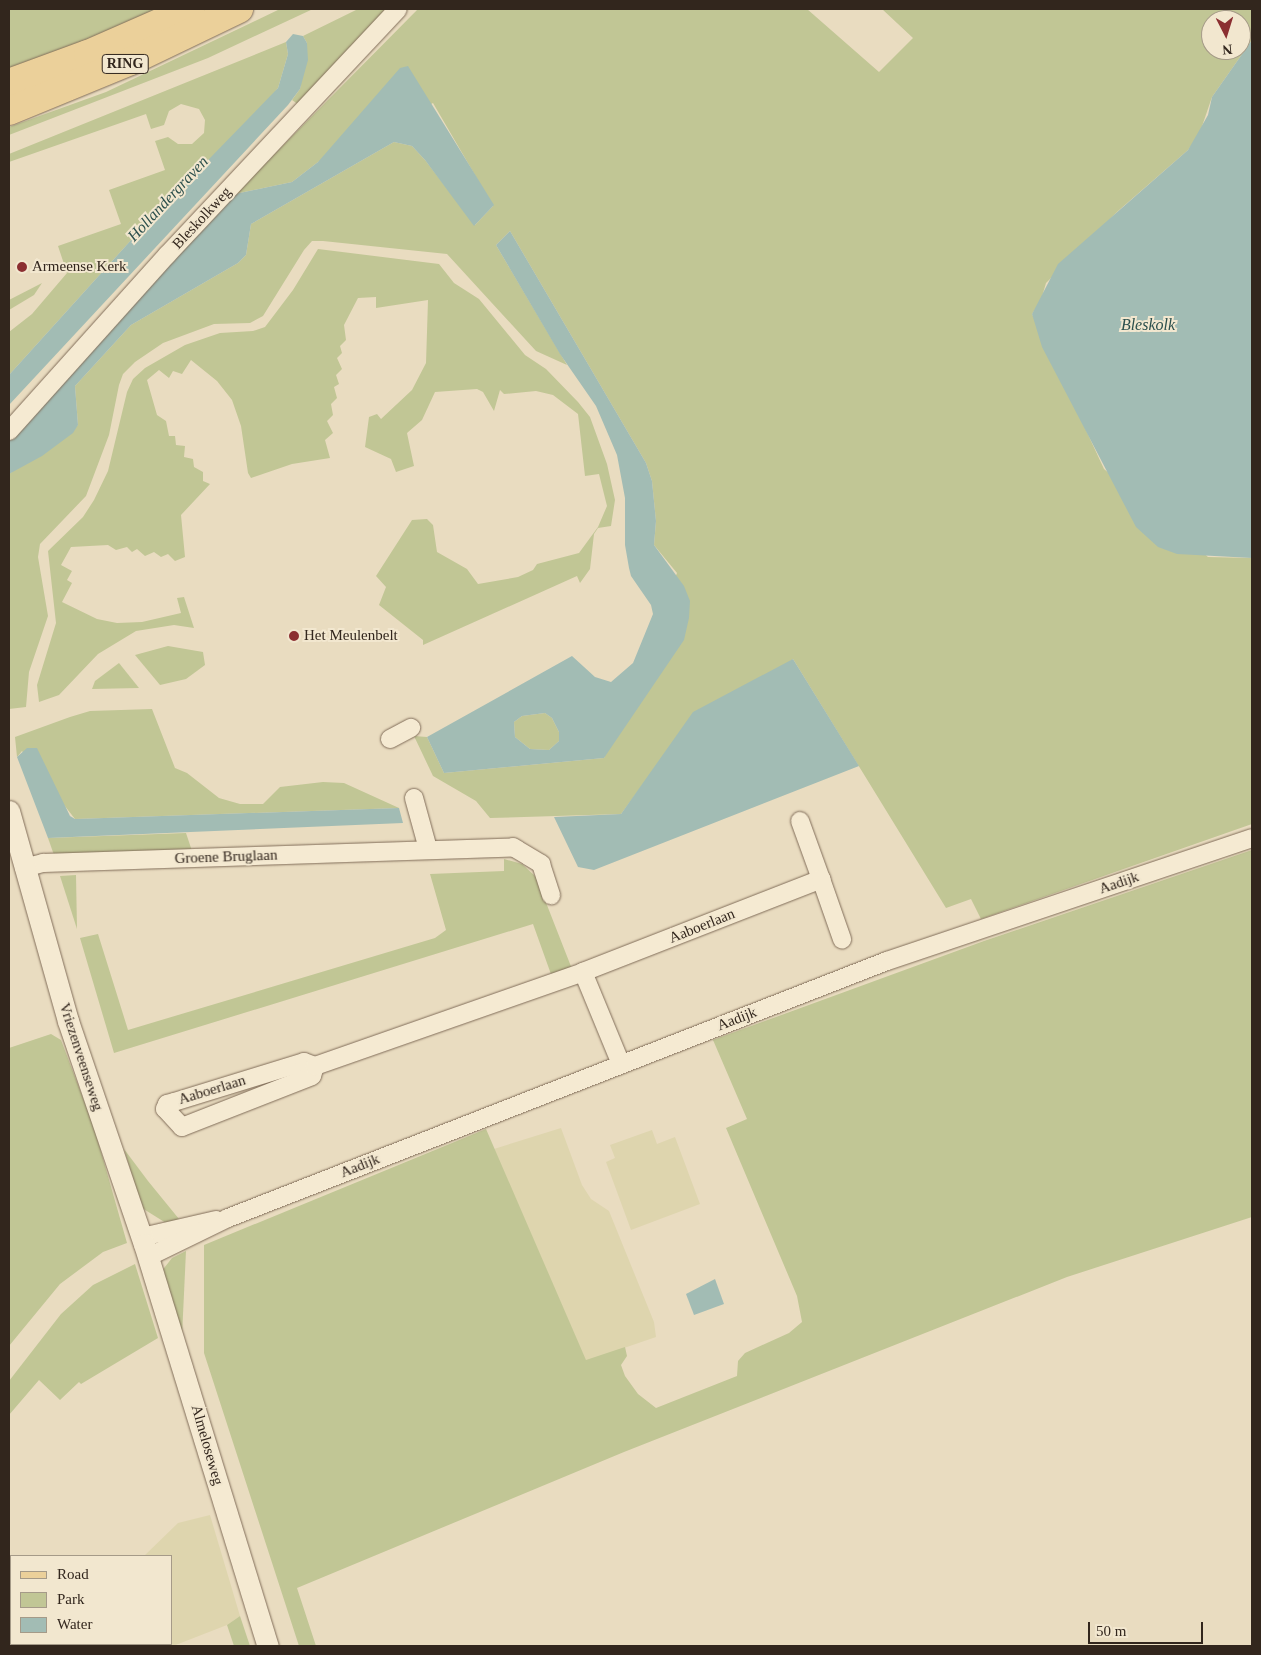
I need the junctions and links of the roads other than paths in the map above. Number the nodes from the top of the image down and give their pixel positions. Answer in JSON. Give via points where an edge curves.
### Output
{"nodes":[{"id":1,"x":191,"y":9,"type":"edge"},
{"id":2,"x":239,"y":9,"type":"edge"},
{"id":3,"x":398,"y":9,"type":"edge"},
{"id":4,"x":9,"y":83,"type":"edge"},
{"id":5,"x":9,"y":111,"type":"edge"},
{"id":6,"x":9,"y":431,"type":"edge"},
{"id":7,"x":411,"y":728,"type":"dead end"},
{"id":8,"x":390,"y":739,"type":"dead end"},
{"id":9,"x":414,"y":798,"type":"dead end"},
{"id":10,"x":9,"y":812,"type":"edge"},
{"id":11,"x":800,"y":821,"type":"dead end"},
{"id":12,"x":9,"y":838,"type":"edge"},
{"id":13,"x":1252,"y":838,"type":"edge"},
{"id":14,"x":428,"y":849,"type":"junction"},
{"id":15,"x":24,"y":868,"type":"junction"},
{"id":16,"x":821,"y":879,"type":"junction"},
{"id":17,"x":551,"y":895,"type":"dead end"},
{"id":18,"x":842,"y":939,"type":"dead end"},
{"id":19,"x":584,"y":972,"type":"junction"},
{"id":20,"x":620,"y":1064,"type":"junction"},
{"id":21,"x":315,"y":1066,"type":"junction"},
{"id":22,"x":144,"y":1246,"type":"junction"},
{"id":23,"x":268,"y":1646,"type":"edge"}],
"edges":[{"from":1,"to":4,"type":"main road","number":"RING","via":[[88,54]]},
{"from":2,"to":5,"type":"main road","number":"RING","via":[[131,61]]},
{"from":3,"to":6,"type":"street","name":"Bleskolkweg","via":[[167,254]]},
{"from":7,"to":8,"type":"street"},
{"from":9,"to":14,"type":"street"},
{"from":10,"to":15,"type":"street","name":"Vriezenveenseweg","via":[[23,853]]},
{"from":11,"to":16,"type":"street"},
{"from":12,"to":15,"type":"street","name":"Vriezenveenseweg"},
{"from":13,"to":20,"type":"street","name":"Aadijk","via":[[887,961]]},
{"from":14,"to":15,"type":"street","name":"Groene Bruglaan","via":[[43,863]]},
{"from":14,"to":17,"type":"street","name":"Groene Bruglaan","via":[[513,847],[540,864]]},
{"from":15,"to":22,"type":"street","name":"Vriezenveenseweg","via":[[68,1021]]},
{"from":16,"to":18,"type":"street"},
{"from":16,"to":19,"type":"street","name":"Aaboerlaan"},
{"from":19,"to":20,"type":"street"},
{"from":19,"to":21,"type":"street","name":"Aaboerlaan"},
{"from":20,"to":22,"type":"street","name":"Aadijk","via":[[228,1218]]},
{"from":21,"to":21,"type":"street","name":"Aaboerlaan","via":[[312,1076],[182,1127],[165,1109],[167,1104],[304,1062]]},
{"from":22,"to":23,"type":"street","name":"Almeloseweg"}]}
